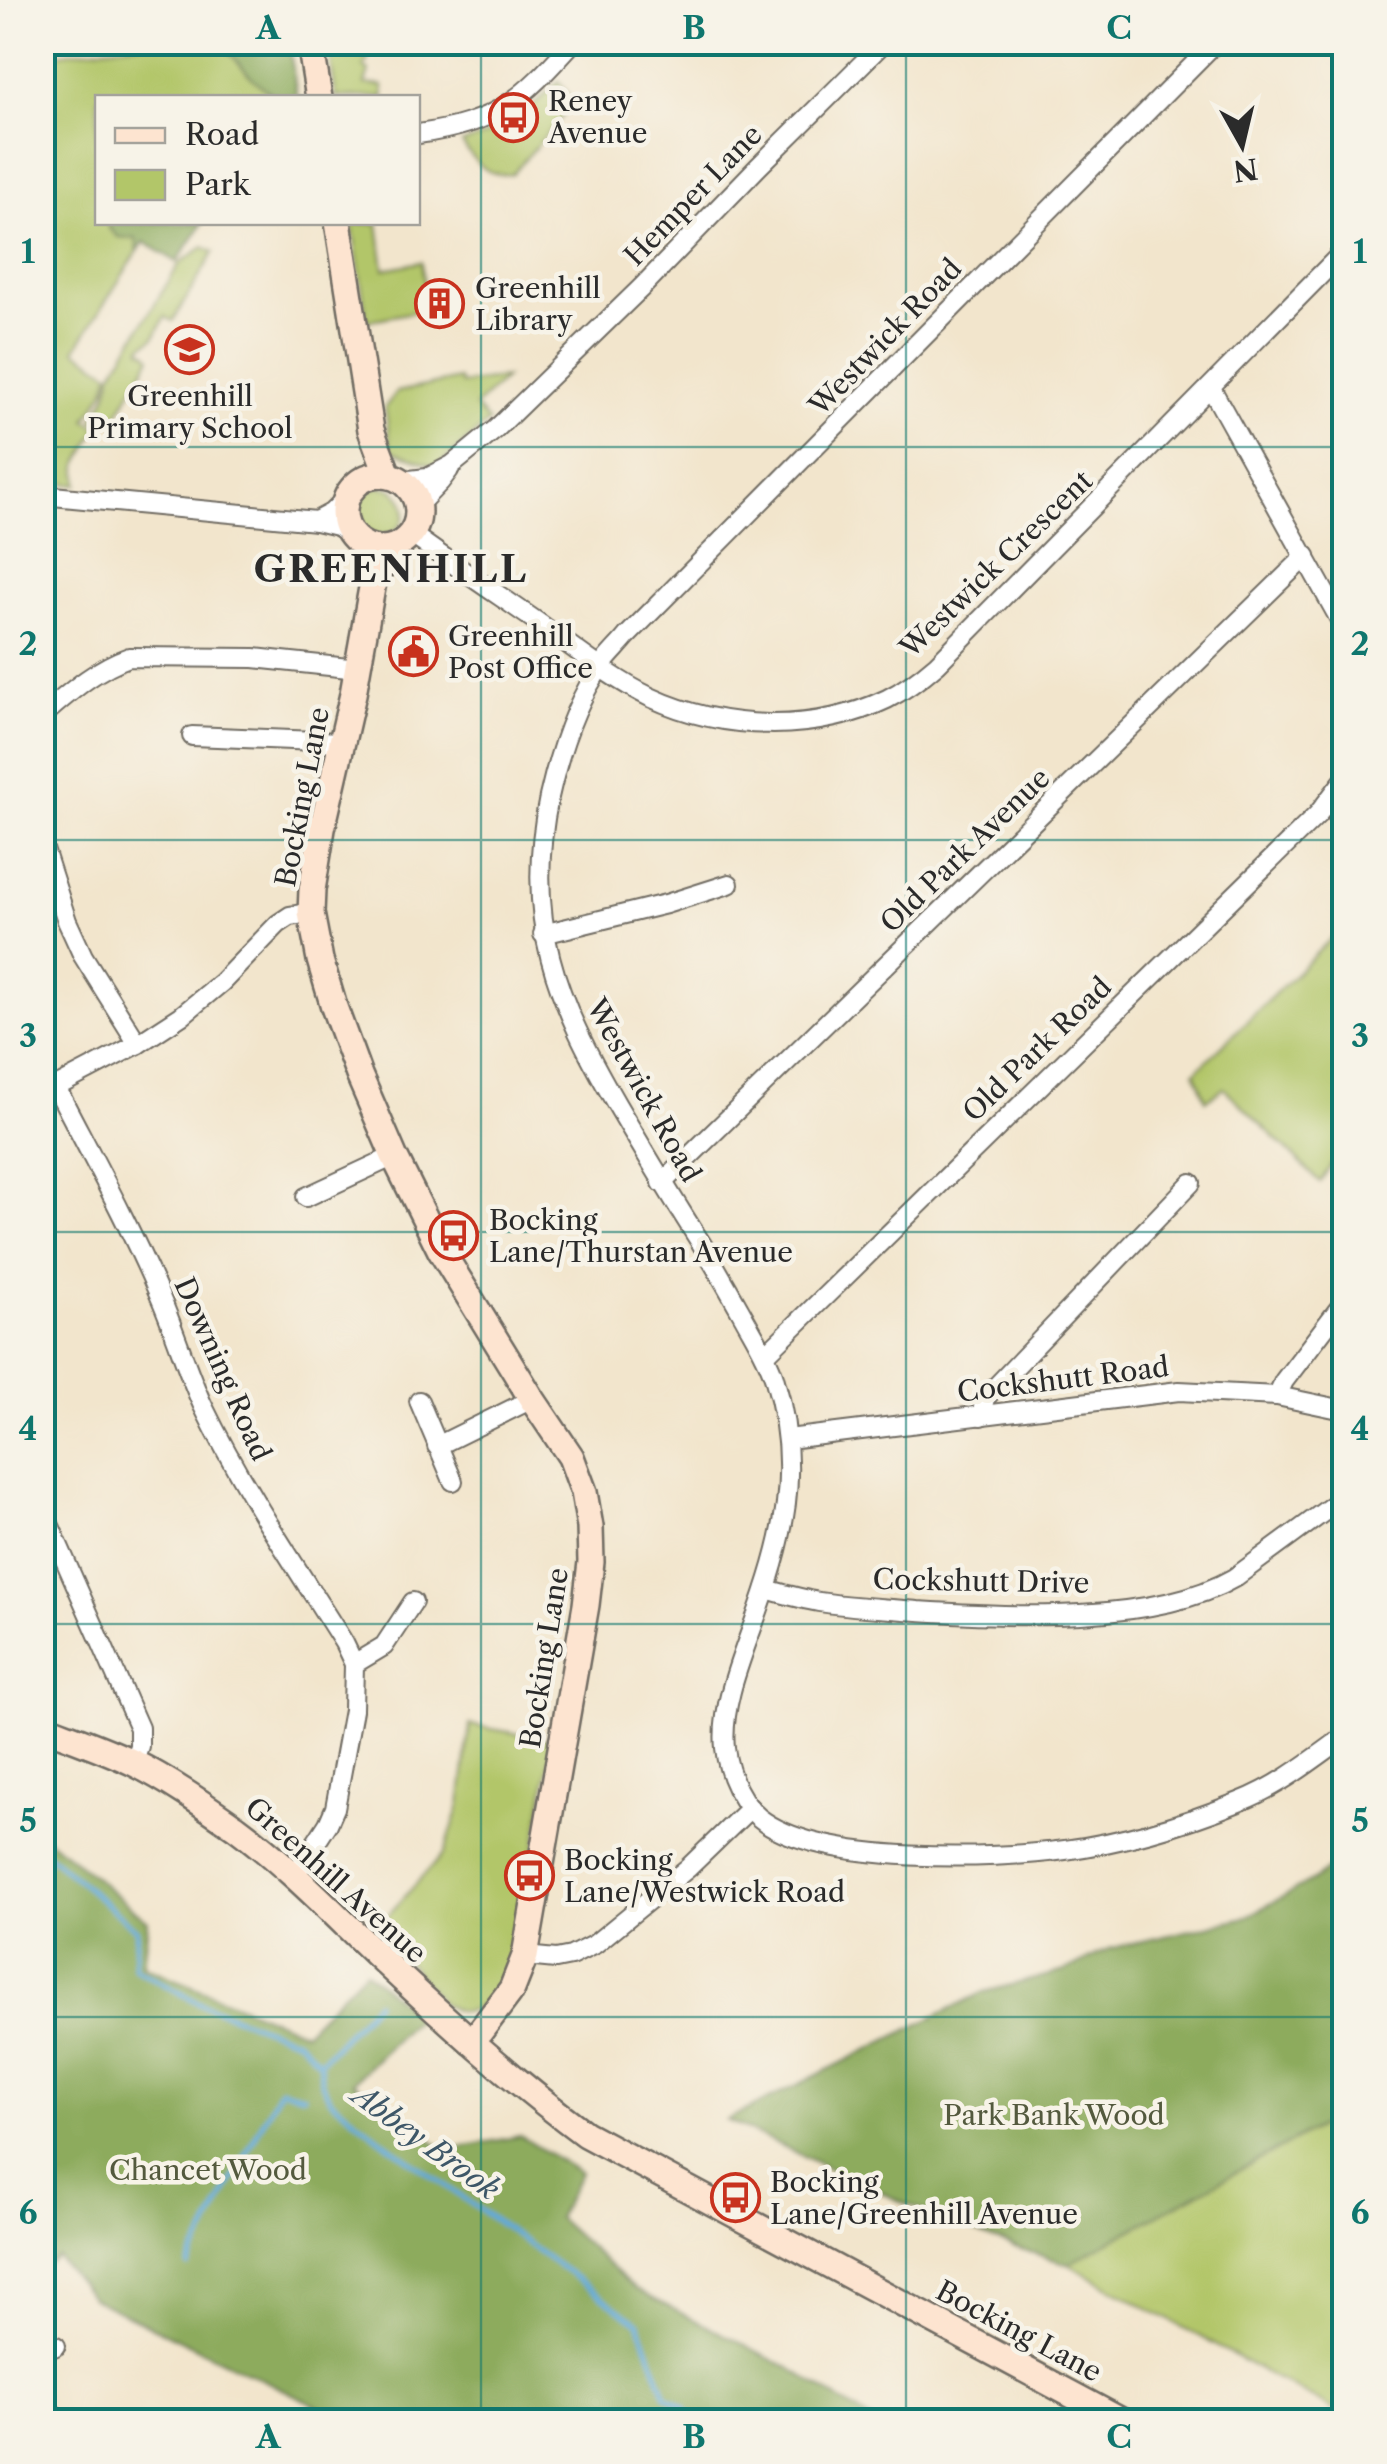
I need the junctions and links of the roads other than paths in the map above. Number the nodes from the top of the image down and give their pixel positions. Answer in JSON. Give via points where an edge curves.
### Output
{"nodes":[{"id":1,"x":310,"y":42,"type":"edge"},
{"id":2,"x":573,"y":42,"type":"edge"},
{"id":3,"x":884,"y":42,"type":"edge"},
{"id":4,"x":1216,"y":42,"type":"edge"},
{"id":5,"x":319,"y":95,"type":"edge"},
{"id":6,"x":420,"y":134,"type":"edge"},
{"id":7,"x":338,"y":225,"type":"edge"},
{"id":8,"x":1344,"y":251,"type":"edge"},
{"id":9,"x":1211,"y":388,"type":"junction"},
{"id":10,"x":372,"y":430,"type":"junction"},
{"id":11,"x":452,"y":466,"type":"junction"},
{"id":12,"x":395,"y":478,"type":"junction"},
{"id":13,"x":353,"y":488,"type":"junction"},
{"id":14,"x":42,"y":495,"type":"edge"},
{"id":15,"x":418,"y":505,"type":"junction"},
{"id":16,"x":316,"y":521,"type":"junction"},
{"id":17,"x":356,"y":538,"type":"junction"},
{"id":18,"x":401,"y":541,"type":"junction"},
{"id":19,"x":1306,"y":556,"type":"junction"},
{"id":20,"x":372,"y":582,"type":"junction"},
{"id":21,"x":1344,"y":627,"type":"edge"},
{"id":22,"x":600,"y":667,"type":"junction"},
{"id":23,"x":358,"y":669,"type":"junction"},
{"id":24,"x":42,"y":716,"type":"edge"},
{"id":25,"x":192,"y":736,"type":"dead end"},
{"id":26,"x":341,"y":742,"type":"junction"},
{"id":27,"x":1344,"y":780,"type":"edge"},
{"id":28,"x":42,"y":843,"type":"edge"},
{"id":29,"x":729,"y":884,"type":"dead end"},
{"id":30,"x":311,"y":913,"type":"junction"},
{"id":31,"x":543,"y":934,"type":"junction"},
{"id":32,"x":138,"y":1044,"type":"junction"},
{"id":33,"x":50,"y":1089,"type":"edge"},
{"id":34,"x":394,"y":1156,"type":"junction"},
{"id":35,"x":662,"y":1183,"type":"junction"},
{"id":36,"x":1190,"y":1183,"type":"dead end"},
{"id":37,"x":306,"y":1197,"type":"dead end"},
{"id":38,"x":1344,"y":1302,"type":"edge"},
{"id":39,"x":765,"y":1355,"type":"junction"},
{"id":40,"x":1277,"y":1396,"type":"junction"},
{"id":41,"x":532,"y":1399,"type":"junction"},
{"id":42,"x":419,"y":1401,"type":"dead end"},
{"id":43,"x":1344,"y":1410,"type":"edge"},
{"id":44,"x":982,"y":1416,"type":"junction"},
{"id":45,"x":788,"y":1439,"type":"junction"},
{"id":46,"x":437,"y":1446,"type":"junction"},
{"id":47,"x":453,"y":1481,"type":"dead end"},
{"id":48,"x":1344,"y":1497,"type":"edge"},
{"id":49,"x":42,"y":1508,"type":"edge"},
{"id":50,"x":766,"y":1590,"type":"junction"},
{"id":51,"x":413,"y":1602,"type":"dead end"},
{"id":52,"x":354,"y":1664,"type":"junction"},
{"id":53,"x":42,"y":1726,"type":"edge"},
{"id":54,"x":1344,"y":1737,"type":"edge"},
{"id":55,"x":133,"y":1763,"type":"junction"},
{"id":56,"x":750,"y":1808,"type":"junction"},
{"id":57,"x":295,"y":1875,"type":"junction"},
{"id":58,"x":524,"y":1956,"type":"junction"},
{"id":59,"x":472,"y":2042,"type":"junction"},
{"id":60,"x":42,"y":2405,"type":"edge"},
{"id":61,"x":62,"y":2422,"type":"edge"},
{"id":62,"x":1123,"y":2422,"type":"edge"}],
"edges":[{"from":1,"to":5,"type":"street"},
{"from":2,"to":6,"type":"street","via":[[508,106],[470,124]]},
{"from":3,"to":11,"type":"street","name":"Hemper Lane","via":[[627,302]]},
{"from":4,"to":22,"type":"street","name":"Westwick Road"},
{"from":7,"to":10,"type":"street"},
{"from":8,"to":9,"type":"street","name":"Westwick Crescent"},
{"from":9,"to":19,"type":"street"},
{"from":9,"to":22,"type":"street","name":"Westwick Crescent","via":[[966,638],[888,698],[822,720],[751,724],[681,709]]},
{"from":10,"to":12,"type":"street"},
{"from":10,"to":13,"type":"street","via":[[366,465]]},
{"from":11,"to":12,"type":"street","name":"Hemper Lane","via":[[426,478]]},
{"from":11,"to":15,"type":"street","name":"Hemper Lane"},
{"from":12,"to":13,"type":"street","via":[[378,475]]},
{"from":12,"to":15,"type":"street"},
{"from":13,"to":16,"type":"street"},
{"from":13,"to":17,"type":"street","via":[[344,516]]},
{"from":14,"to":16,"type":"street"},
{"from":15,"to":18,"type":"street"},
{"from":16,"to":17,"type":"street"},
{"from":17,"to":18,"type":"street","via":[[380,549]]},
{"from":17,"to":20,"type":"street","name":"Bocking Lane"},
{"from":18,"to":20,"type":"street","name":"Bocking Lane"},
{"from":18,"to":22,"type":"street","name":"Westwick Crescent"},
{"from":19,"to":21,"type":"street"},
{"from":19,"to":35,"type":"street","name":"Old Park Avenue"},
{"from":20,"to":23,"type":"street","name":"Bocking Lane"},
{"from":22,"to":31,"type":"street","name":"Westwick Road","via":[[564,744],[544,819]]},
{"from":23,"to":24,"type":"street","via":[[254,658],[129,657],[94,673]]},
{"from":23,"to":26,"type":"street","name":"Bocking Lane"},
{"from":25,"to":26,"type":"street"},
{"from":26,"to":30,"type":"street","name":"Bocking Lane"},
{"from":27,"to":39,"type":"street","name":"Old Park Road","via":[[1318,814]]},
{"from":28,"to":32,"type":"street","via":[[83,956]]},
{"from":29,"to":31,"type":"street"},
{"from":30,"to":32,"type":"street","via":[[278,924],[222,982]]},
{"from":30,"to":34,"type":"street","name":"Bocking Lane","via":[[334,1007]]},
{"from":31,"to":35,"type":"street","name":"Westwick Road","via":[[568,1015]]},
{"from":32,"to":33,"type":"street"},
{"from":33,"to":52,"type":"street","name":"Downing Road","via":[[135,1240],[180,1354],[242,1481]]},
{"from":34,"to":37,"type":"street"},
{"from":34,"to":41,"type":"street","name":"Bocking Lane","via":[[441,1251]]},
{"from":35,"to":39,"type":"street","name":"Westwick Road"},
{"from":36,"to":44,"type":"street","via":[[985,1398]]},
{"from":38,"to":40,"type":"street"},
{"from":39,"to":45,"type":"street","name":"Westwick Road"},
{"from":40,"to":43,"type":"street","name":"Cockshutt Road"},
{"from":40,"to":44,"type":"street","name":"Cockshutt Road","via":[[1179,1392]]},
{"from":41,"to":46,"type":"street"},
{"from":41,"to":58,"type":"street","name":"Bocking Lane","via":[[571,1457],[584,1492],[590,1562]]},
{"from":42,"to":46,"type":"street"},
{"from":44,"to":45,"type":"street","name":"Cockshutt Road"},
{"from":45,"to":50,"type":"street","name":"Westwick Road","via":[[786,1512]]},
{"from":46,"to":47,"type":"street"},
{"from":48,"to":50,"type":"street","name":"Cockshutt Drive","via":[[1217,1588],[1150,1606],[954,1613],[817,1602]]},
{"from":49,"to":55,"type":"street","via":[[138,1728]]},
{"from":50,"to":56,"type":"street","name":"Westwick Road","via":[[726,1722],[732,1775]]},
{"from":51,"to":52,"type":"street","via":[[384,1646]]},
{"from":52,"to":57,"type":"street","via":[[335,1808]]},
{"from":53,"to":55,"type":"street","name":"Greenhill Avenue"},
{"from":54,"to":56,"type":"street","via":[[1242,1801],[1066,1850],[982,1857],[844,1848],[782,1831]]},
{"from":55,"to":57,"type":"street","name":"Greenhill Avenue","via":[[238,1829]]},
{"from":56,"to":58,"type":"street","via":[[595,1944],[556,1959]]},
{"from":57,"to":59,"type":"street","name":"Greenhill Avenue"},
{"from":58,"to":59,"type":"street","name":"Bocking Lane","via":[[512,1989]]},
{"from":59,"to":62,"type":"street","name":"Bocking Lane","via":[[585,2134]]},
{"from":60,"to":61,"type":"street"}]}
